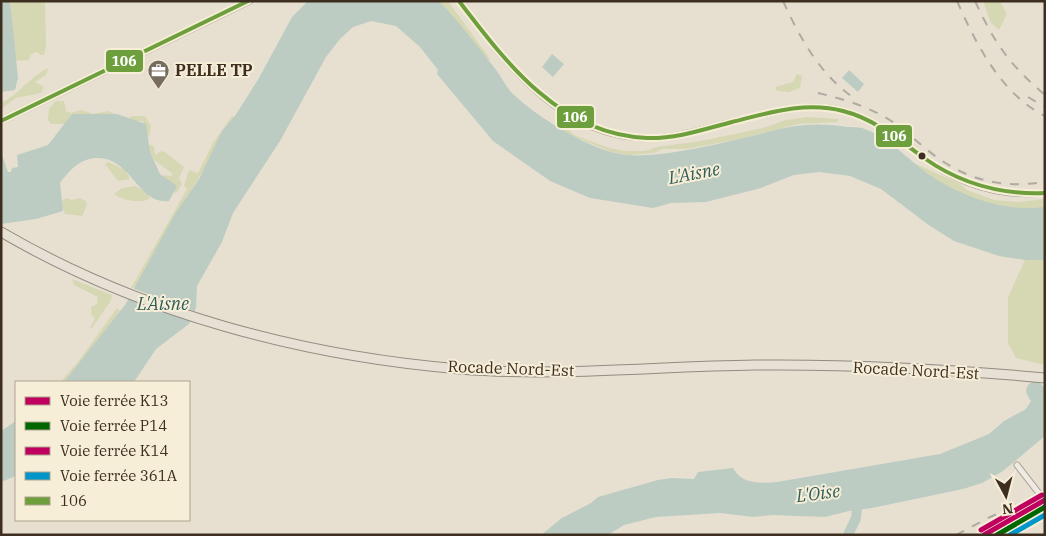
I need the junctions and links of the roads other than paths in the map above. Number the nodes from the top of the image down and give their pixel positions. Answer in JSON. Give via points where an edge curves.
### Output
{"nodes":[{"id":1,"x":249,"y":1,"type":"edge"},
{"id":2,"x":459,"y":1,"type":"edge"},
{"id":3,"x":1,"y":121,"type":"edge"},
{"id":4,"x":1045,"y":193,"type":"edge"},
{"id":5,"x":1,"y":232,"type":"edge"},
{"id":6,"x":1045,"y":378,"type":"edge"},
{"id":7,"x":1017,"y":465,"type":"dead end"},
{"id":8,"x":1045,"y":502,"type":"edge"}],
"edges":[{"from":1,"to":3,"type":"street"},
{"from":2,"to":4,"type":"street","via":[[496,50],[532,87],[559,108],[596,129],[616,135],[648,138],[794,108],[841,110],[876,122],[933,164],[981,188],[1010,194]]},
{"from":5,"to":6,"type":"main road","name":"Rocade Nord-Est","via":[[43,255],[185,313],[277,340],[389,361],[513,371],[836,366]]},
{"from":7,"to":8,"type":"street"}]}
